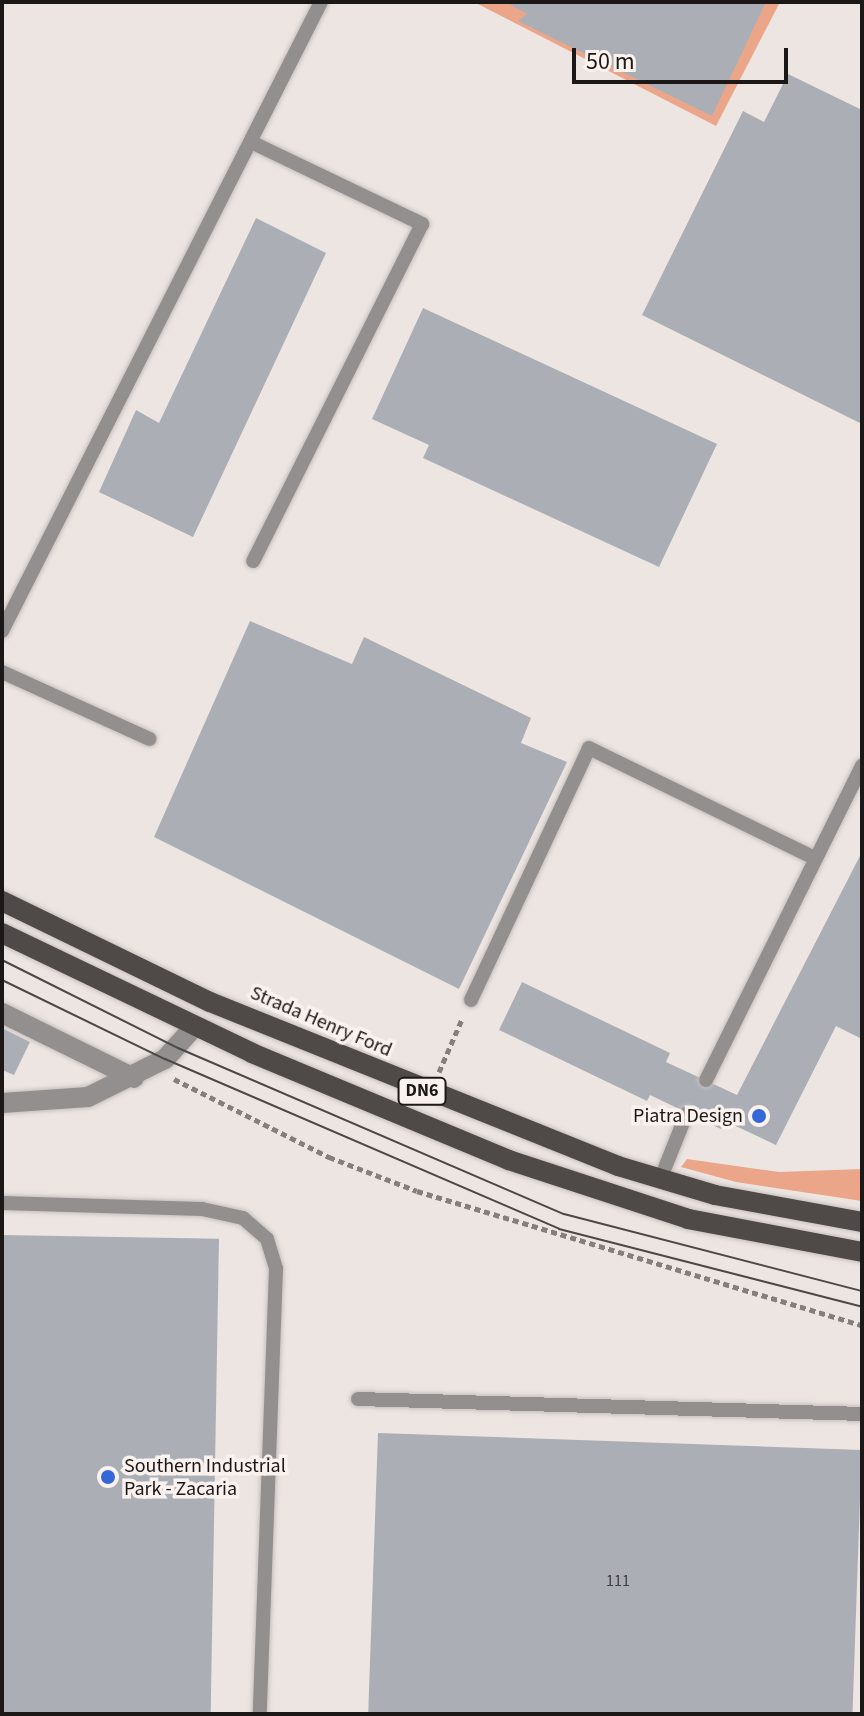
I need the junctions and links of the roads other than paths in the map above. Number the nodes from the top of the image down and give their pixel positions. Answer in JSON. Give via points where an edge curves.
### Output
{"nodes":[{"id":1,"x":321,"y":2,"type":"edge"},
{"id":2,"x":251,"y":142,"type":"junction"},
{"id":3,"x":253,"y":561,"type":"dead end"},
{"id":4,"x":2,"y":631,"type":"edge"},
{"id":5,"x":2,"y":672,"type":"edge"},
{"id":6,"x":150,"y":739,"type":"dead end"},
{"id":7,"x":862,"y":766,"type":"edge"},
{"id":8,"x":815,"y":858,"type":"junction"},
{"id":9,"x":2,"y":901,"type":"edge"},
{"id":10,"x":2,"y":933,"type":"edge"},
{"id":11,"x":471,"y":1000,"type":"road end"},
{"id":12,"x":2,"y":1013,"type":"edge"},
{"id":13,"x":194,"y":1027,"type":"junction"},
{"id":14,"x":134,"y":1078,"type":"junction"},
{"id":15,"x":706,"y":1080,"type":"dead end"},
{"id":16,"x":2,"y":1103,"type":"edge"},
{"id":17,"x":687,"y":1113,"type":"dead end"},
{"id":18,"x":660,"y":1180,"type":"junction"},
{"id":19,"x":2,"y":1203,"type":"edge"},
{"id":20,"x":862,"y":1222,"type":"edge"},
{"id":21,"x":862,"y":1252,"type":"edge"},
{"id":22,"x":358,"y":1399,"type":"dead end"},
{"id":23,"x":862,"y":1414,"type":"edge"},
{"id":24,"x":260,"y":1714,"type":"edge"}],
"edges":[{"from":1,"to":2,"type":"lane"},
{"from":2,"to":3,"type":"lane","via":[[422,224]]},
{"from":2,"to":4,"type":"lane"},
{"from":5,"to":6,"type":"lane"},
{"from":7,"to":8,"type":"lane"},
{"from":8,"to":11,"type":"lane","via":[[589,748]]},
{"from":8,"to":15,"type":"lane"},
{"from":9,"to":18,"type":"main road","name":"Strada Henry Ford","number":"DN6","via":[[210,1002],[429,1094]]},
{"from":10,"to":13,"type":"main road","number":"DN6"},
{"from":12,"to":14,"type":"street"},
{"from":13,"to":14,"type":"street"},
{"from":13,"to":21,"type":"main road","number":"DN6","via":[[425,1127],[602,1192],[688,1219]]},
{"from":14,"to":16,"type":"street","via":[[88,1097]]},
{"from":17,"to":18,"type":"lane"},
{"from":18,"to":20,"type":"main road","name":"Strada Henry Ford","number":"DN6"},
{"from":19,"to":24,"type":"lane","via":[[202,1209],[243,1218],[267,1239],[276,1269]]},
{"from":22,"to":23,"type":"lane"}]}
